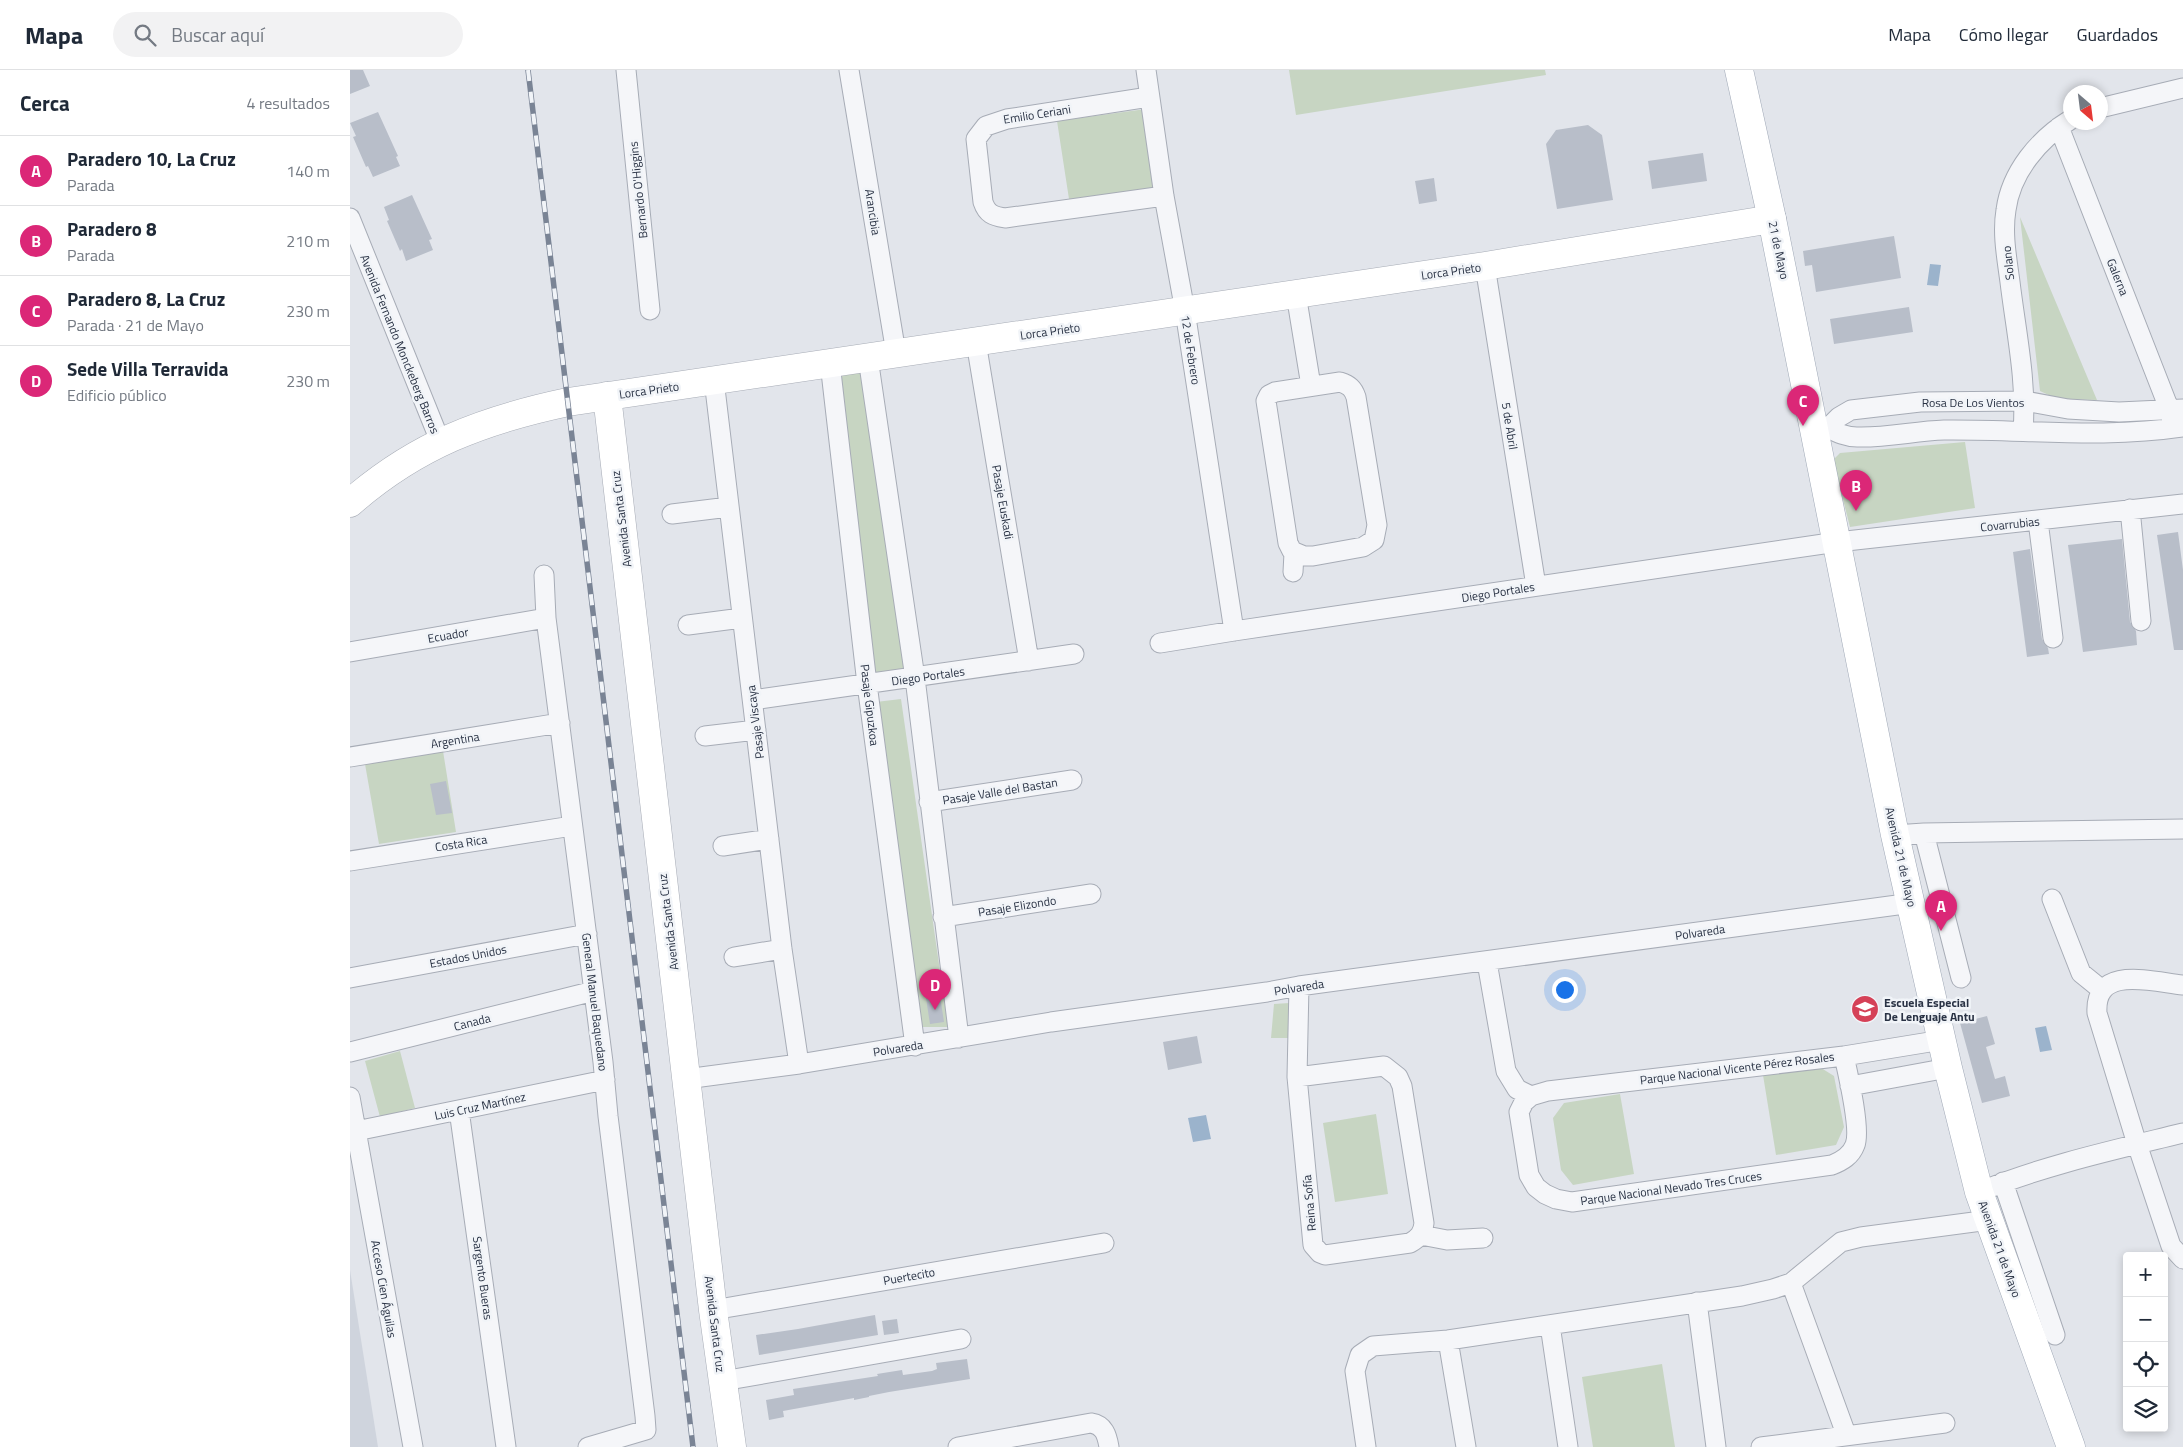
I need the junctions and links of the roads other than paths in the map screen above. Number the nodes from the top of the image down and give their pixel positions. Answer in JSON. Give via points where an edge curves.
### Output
{"nodes":[{"id":1,"x":626,"y":70,"type":"edge"},
{"id":2,"x":849,"y":70,"type":"edge"},
{"id":3,"x":1146,"y":70,"type":"edge"},
{"id":4,"x":1738,"y":70,"type":"edge"},
{"id":5,"x":2182,"y":92,"type":"edge"},
{"id":6,"x":1150,"y":97,"type":"junction"},
{"id":7,"x":2108,"y":106,"type":"edge"},
{"id":8,"x":2063,"y":125,"type":"edge"},
{"id":9,"x":2068,"y":130,"type":"edge"},
{"id":10,"x":1164,"y":196,"type":"junction"},
{"id":11,"x":350,"y":218,"type":"edge"},
{"id":12,"x":1772,"y":218,"type":"junction"},
{"id":13,"x":1485,"y":266,"type":"junction"},
{"id":14,"x":1296,"y":294,"type":"junction"},
{"id":15,"x":650,"y":310,"type":"dead end"},
{"id":16,"x":1185,"y":311,"type":"junction"},
{"id":17,"x":976,"y":342,"type":"junction"},
{"id":18,"x":896,"y":353,"type":"junction"},
{"id":19,"x":868,"y":358,"type":"junction"},
{"id":20,"x":830,"y":363,"type":"junction"},
{"id":21,"x":714,"y":380,"type":"junction"},
{"id":22,"x":1311,"y":386,"type":"junction"},
{"id":23,"x":607,"y":396,"type":"junction"},
{"id":24,"x":2025,"y":401,"type":"junction"},
{"id":25,"x":2177,"y":419,"type":"edge"},
{"id":26,"x":1822,"y":429,"type":"junction"},
{"id":27,"x":2023,"y":431,"type":"junction"},
{"id":28,"x":440,"y":441,"type":"junction"},
{"id":29,"x":350,"y":503,"type":"edge"},
{"id":30,"x":2183,"y":504,"type":"edge"},
{"id":31,"x":729,"y":507,"type":"junction"},
{"id":32,"x":2130,"y":510,"type":"junction"},
{"id":33,"x":672,"y":514,"type":"dead end"},
{"id":34,"x":2038,"y":521,"type":"junction"},
{"id":35,"x":1837,"y":542,"type":"junction"},
{"id":36,"x":1294,"y":553,"type":"junction"},
{"id":37,"x":1293,"y":572,"type":"dead end"},
{"id":38,"x":544,"y":575,"type":"dead end"},
{"id":39,"x":1536,"y":586,"type":"junction"},
{"id":40,"x":546,"y":618,"type":"junction"},
{"id":41,"x":742,"y":618,"type":"junction"},
{"id":42,"x":2142,"y":621,"type":"dead end"},
{"id":43,"x":688,"y":625,"type":"dead end"},
{"id":44,"x":1234,"y":630,"type":"junction"},
{"id":45,"x":2053,"y":638,"type":"dead end"},
{"id":46,"x":1160,"y":643,"type":"dead end"},
{"id":47,"x":350,"y":652,"type":"edge"},
{"id":48,"x":1074,"y":654,"type":"dead end"},
{"id":49,"x":1029,"y":661,"type":"junction"},
{"id":50,"x":915,"y":678,"type":"junction"},
{"id":51,"x":867,"y":684,"type":"junction"},
{"id":52,"x":753,"y":700,"type":"junction"},
{"id":53,"x":560,"y":723,"type":"junction"},
{"id":54,"x":756,"y":730,"type":"junction"},
{"id":55,"x":705,"y":736,"type":"dead end"},
{"id":56,"x":350,"y":757,"type":"edge"},
{"id":57,"x":1072,"y":780,"type":"dead end"},
{"id":58,"x":929,"y":802,"type":"junction"},
{"id":59,"x":572,"y":826,"type":"junction"},
{"id":60,"x":2183,"y":829,"type":"edge"},
{"id":61,"x":1924,"y":833,"type":"junction"},
{"id":62,"x":1895,"y":835,"type":"junction"},
{"id":63,"x":769,"y":839,"type":"junction"},
{"id":64,"x":723,"y":846,"type":"dead end"},
{"id":65,"x":350,"y":861,"type":"edge"},
{"id":66,"x":1091,"y":894,"type":"dead end"},
{"id":67,"x":2052,"y":899,"type":"dead end"},
{"id":68,"x":1912,"y":903,"type":"junction"},
{"id":69,"x":943,"y":917,"type":"junction"},
{"id":70,"x":587,"y":934,"type":"junction"},
{"id":71,"x":782,"y":949,"type":"junction"},
{"id":72,"x":734,"y":957,"type":"dead end"},
{"id":73,"x":1487,"y":962,"type":"junction"},
{"id":74,"x":350,"y":978,"type":"edge"},
{"id":75,"x":1961,"y":978,"type":"dead end"},
{"id":76,"x":2183,"y":985,"type":"edge"},
{"id":77,"x":1299,"y":986,"type":"junction"},
{"id":78,"x":2102,"y":990,"type":"junction"},
{"id":79,"x":594,"y":991,"type":"junction"},
{"id":80,"x":959,"y":1038,"type":"junction"},
{"id":81,"x":1942,"y":1040,"type":"junction"},
{"id":82,"x":915,"y":1046,"type":"junction"},
{"id":83,"x":350,"y":1052,"type":"edge"},
{"id":84,"x":1844,"y":1056,"type":"junction"},
{"id":85,"x":799,"y":1064,"type":"junction"},
{"id":86,"x":1948,"y":1068,"type":"junction"},
{"id":87,"x":1298,"y":1077,"type":"junction"},
{"id":88,"x":686,"y":1079,"type":"junction"},
{"id":89,"x":604,"y":1080,"type":"junction"},
{"id":90,"x":1850,"y":1086,"type":"junction"},
{"id":91,"x":1531,"y":1096,"type":"junction"},
{"id":92,"x":350,"y":1097,"type":"edge"},
{"id":93,"x":459,"y":1110,"type":"junction"},
{"id":94,"x":356,"y":1131,"type":"junction"},
{"id":95,"x":2183,"y":1133,"type":"edge"},
{"id":96,"x":2137,"y":1144,"type":"junction"},
{"id":97,"x":1991,"y":1187,"type":"junction"},
{"id":98,"x":1989,"y":1220,"type":"junction"},
{"id":99,"x":1421,"y":1235,"type":"junction"},
{"id":100,"x":1483,"y":1238,"type":"dead end"},
{"id":101,"x":1104,"y":1243,"type":"dead end"},
{"id":102,"x":2183,"y":1259,"type":"edge"},
{"id":103,"x":1791,"y":1283,"type":"junction"},
{"id":104,"x":1697,"y":1302,"type":"junction"},
{"id":105,"x":713,"y":1310,"type":"junction"},
{"id":106,"x":1550,"y":1326,"type":"junction"},
{"id":107,"x":2055,"y":1334,"type":"dead end"},
{"id":108,"x":961,"y":1339,"type":"dead end"},
{"id":109,"x":1448,"y":1340,"type":"junction"},
{"id":110,"x":723,"y":1381,"type":"junction"},
{"id":111,"x":1945,"y":1423,"type":"dead end"},
{"id":112,"x":1846,"y":1434,"type":"junction"},
{"id":113,"x":1019,"y":1441,"type":"edge"},
{"id":114,"x":413,"y":1447,"type":"edge"},
{"id":115,"x":506,"y":1447,"type":"edge"},
{"id":116,"x":588,"y":1447,"type":"edge"},
{"id":117,"x":732,"y":1447,"type":"edge"},
{"id":118,"x":958,"y":1447,"type":"edge"},
{"id":119,"x":1109,"y":1447,"type":"edge"},
{"id":120,"x":1366,"y":1447,"type":"edge"},
{"id":121,"x":1466,"y":1447,"type":"edge"},
{"id":122,"x":1568,"y":1447,"type":"edge"},
{"id":123,"x":1716,"y":1447,"type":"edge"},
{"id":124,"x":1762,"y":1447,"type":"edge"},
{"id":125,"x":2070,"y":1447,"type":"edge"}],
"edges":[{"from":1,"to":15,"type":"street","name":"Bernardo O'Higgins"},
{"from":2,"to":18,"type":"street","name":"Arancibia"},
{"from":3,"to":6,"type":"street","name":"12 de Febrero"},
{"from":4,"to":12,"type":"main road","name":"21 de Mayo"},
{"from":5,"to":7,"type":"street"},
{"from":6,"to":10,"type":"street","name":"12 de Febrero"},
{"from":6,"to":10,"type":"street","name":"Emilio Ceriani","via":[[1007,119],[986,126],[976,139],[982,202],[994,217],[1012,218]]},
{"from":8,"to":24,"type":"street","name":"Solano","via":[[2043,140],[2024,163],[2006,210],[2007,257]]},
{"from":9,"to":25,"type":"street","name":"Galerna"},
{"from":10,"to":16,"type":"street","name":"12 de Febrero"},
{"from":11,"to":28,"type":"street","name":"Avenida Fernando Monckeberg Barros"},
{"from":12,"to":13,"type":"main road","name":"Lorca Prieto"},
{"from":12,"to":26,"type":"main road","name":"21 de Mayo"},
{"from":13,"to":14,"type":"main road","name":"Lorca Prieto"},
{"from":13,"to":39,"type":"street","name":"5 de Abril"},
{"from":14,"to":16,"type":"main road","name":"Lorca Prieto"},
{"from":14,"to":22,"type":"street"},
{"from":16,"to":17,"type":"main road","name":"Lorca Prieto"},
{"from":16,"to":44,"type":"street","name":"12 de Febrero"},
{"from":17,"to":18,"type":"main road","name":"Lorca Prieto"},
{"from":17,"to":49,"type":"street","name":"Pasaje Euskadi"},
{"from":18,"to":19,"type":"main road","name":"Lorca Prieto"},
{"from":19,"to":20,"type":"main road","name":"Lorca Prieto"},
{"from":19,"to":50,"type":"street"},
{"from":20,"to":21,"type":"main road","name":"Lorca Prieto"},
{"from":20,"to":51,"type":"street","name":"Pasaje Gipuzkoa"},
{"from":21,"to":23,"type":"main road","name":"Lorca Prieto"},
{"from":21,"to":31,"type":"street","name":"Pasaje Viscaya"},
{"from":22,"to":36,"type":"street","via":[[1275,392],[1266,401],[1288,543]]},
{"from":22,"to":36,"type":"street","via":[[1340,382],[1353,390],[1377,530],[1374,540],[1363,547],[1313,556]]},
{"from":23,"to":28,"type":"main road","name":"Lorca Prieto","via":[[526,411]]},
{"from":23,"to":88,"type":"main road","name":"Avenida Santa Cruz"},
{"from":24,"to":25,"type":"street","name":"Rosa De Los Vientos","via":[[2068,409]]},
{"from":24,"to":26,"type":"street","name":"Rosa De Los Vientos","via":[[1920,402],[1851,410]]},
{"from":24,"to":27,"type":"street","name":"Solano"},
{"from":25,"to":27,"type":"street","via":[[2065,433]]},
{"from":26,"to":27,"type":"street","via":[[1857,437],[1942,430]]},
{"from":26,"to":35,"type":"main road","name":"Avenida 21 de Mayo"},
{"from":28,"to":29,"type":"main road","name":"Lorca Prieto","via":[[372,483]]},
{"from":30,"to":32,"type":"street","name":"Covarrubias"},
{"from":31,"to":33,"type":"street"},
{"from":31,"to":41,"type":"street","name":"Pasaje Viscaya"},
{"from":32,"to":34,"type":"street","name":"Covarrubias"},
{"from":32,"to":42,"type":"street"},
{"from":34,"to":35,"type":"street","name":"Covarrubias"},
{"from":34,"to":45,"type":"street"},
{"from":35,"to":39,"type":"street","name":"Diego Portales"},
{"from":35,"to":62,"type":"main road","name":"Avenida 21 de Mayo"},
{"from":36,"to":37,"type":"street"},
{"from":38,"to":40,"type":"street","name":"General Manuel Baquedano"},
{"from":39,"to":44,"type":"street","name":"Diego Portales"},
{"from":40,"to":47,"type":"street","name":"Ecuador"},
{"from":40,"to":53,"type":"street","name":"General Manuel Baquedano"},
{"from":41,"to":43,"type":"street"},
{"from":41,"to":52,"type":"street","name":"Pasaje Viscaya"},
{"from":44,"to":46,"type":"street","name":"Diego Portales"},
{"from":48,"to":49,"type":"street","name":"Diego Portales"},
{"from":49,"to":50,"type":"street","name":"Diego Portales"},
{"from":50,"to":51,"type":"street","name":"Diego Portales"},
{"from":50,"to":58,"type":"street"},
{"from":51,"to":52,"type":"street","name":"Diego Portales"},
{"from":51,"to":82,"type":"street","name":"Pasaje Gipuzkoa"},
{"from":52,"to":54,"type":"street","name":"Pasaje Viscaya"},
{"from":53,"to":56,"type":"street","name":"Argentina"},
{"from":53,"to":59,"type":"street","name":"General Manuel Baquedano"},
{"from":54,"to":55,"type":"street"},
{"from":54,"to":63,"type":"street","name":"Pasaje Viscaya"},
{"from":57,"to":58,"type":"street","name":"Pasaje Valle del Bastan"},
{"from":58,"to":69,"type":"street"},
{"from":59,"to":65,"type":"street","name":"Costa Rica"},
{"from":59,"to":70,"type":"street","name":"General Manuel Baquedano"},
{"from":60,"to":61,"type":"street"},
{"from":61,"to":62,"type":"street"},
{"from":61,"to":75,"type":"street"},
{"from":62,"to":68,"type":"main road","name":"Avenida 21 de Mayo"},
{"from":63,"to":64,"type":"street"},
{"from":63,"to":71,"type":"street","name":"Pasaje Viscaya"},
{"from":66,"to":69,"type":"street","name":"Pasaje Elizondo"},
{"from":67,"to":78,"type":"street","via":[[2081,973]]},
{"from":68,"to":73,"type":"street","name":"Polvareda"},
{"from":68,"to":81,"type":"main road","name":"Avenida 21 de Mayo"},
{"from":69,"to":80,"type":"street"},
{"from":70,"to":74,"type":"street","name":"Estados Unidos"},
{"from":70,"to":79,"type":"street","name":"General Manuel Baquedano"},
{"from":71,"to":72,"type":"street"},
{"from":71,"to":85,"type":"street","name":"Pasaje Viscaya"},
{"from":73,"to":77,"type":"street","name":"Polvareda"},
{"from":73,"to":91,"type":"street","via":[[1506,1071],[1516,1088]]},
{"from":76,"to":78,"type":"street","via":[[2132,979],[2115,981]]},
{"from":77,"to":80,"type":"street","name":"Polvareda"},
{"from":77,"to":87,"type":"street","name":"Reina Sofía"},
{"from":78,"to":96,"type":"street","via":[[2096,1001],[2097,1013]]},
{"from":79,"to":83,"type":"street","name":"Canada"},
{"from":79,"to":89,"type":"street","name":"General Manuel Baquedano"},
{"from":80,"to":82,"type":"street","name":"Polvareda"},
{"from":81,"to":84,"type":"street","name":"Parque Nacional Vicente Pérez Rosales"},
{"from":81,"to":86,"type":"main road","name":"Avenida 21 de Mayo"},
{"from":82,"to":85,"type":"street","name":"Polvareda"},
{"from":84,"to":90,"type":"street","name":"Parque Nacional Nevado Tres Cruces"},
{"from":84,"to":91,"type":"street","name":"Parque Nacional Vicente Pérez Rosales","via":[[1548,1091]]},
{"from":85,"to":88,"type":"street","name":"Polvareda"},
{"from":86,"to":90,"type":"street"},
{"from":86,"to":97,"type":"main road","name":"Avenida 21 de Mayo"},
{"from":87,"to":99,"type":"street","via":[[1384,1066],[1398,1077],[1424,1223]]},
{"from":87,"to":99,"type":"street","name":"Reina Sofía","via":[[1312,1240],[1316,1250],[1325,1255],[1410,1242]]},
{"from":88,"to":105,"type":"main road","name":"Avenida Santa Cruz"},
{"from":89,"to":93,"type":"street","name":"Luis Cruz Martínez"},
{"from":89,"to":116,"type":"street","name":"General Manuel Baquedano","via":[[646,1430]]},
{"from":90,"to":91,"type":"street","name":"Parque Nacional Nevado Tres Cruces","via":[[1858,1137],[1850,1154],[1832,1165],[1572,1202],[1545,1194],[1529,1175],[1520,1112]]},
{"from":92,"to":94,"type":"street","name":"Acceso Cien Águilas"},
{"from":93,"to":94,"type":"street","name":"Luis Cruz Martínez"},
{"from":93,"to":115,"type":"street","name":"Sargento Bueras"},
{"from":94,"to":114,"type":"street","name":"Acceso Cien Águilas"},
{"from":95,"to":96,"type":"street"},
{"from":96,"to":97,"type":"street","via":[[2092,1154]]},
{"from":96,"to":102,"type":"street","via":[[2171,1246]]},
{"from":97,"to":98,"type":"main road","name":"Avenida 21 de Mayo"},
{"from":97,"to":107,"type":"street"},
{"from":98,"to":103,"type":"street","via":[[1841,1242]]},
{"from":98,"to":125,"type":"main road","name":"Avenida 21 de Mayo"},
{"from":99,"to":100,"type":"street","name":"Reina Sofía","via":[[1457,1240]]},
{"from":101,"to":105,"type":"street","name":"Puertecito"},
{"from":103,"to":104,"type":"street","via":[[1742,1296]]},
{"from":103,"to":112,"type":"street"},
{"from":104,"to":106,"type":"street"},
{"from":104,"to":123,"type":"street"},
{"from":105,"to":110,"type":"main road","name":"Avenida Santa Cruz"},
{"from":106,"to":109,"type":"street"},
{"from":106,"to":122,"type":"street"},
{"from":108,"to":110,"type":"street"},
{"from":109,"to":120,"type":"street","via":[[1373,1346],[1360,1355],[1355,1371]]},
{"from":109,"to":121,"type":"street"},
{"from":110,"to":117,"type":"main road","name":"Avenida Santa Cruz"},
{"from":111,"to":112,"type":"street"},
{"from":112,"to":124,"type":"street"},
{"from":113,"to":118,"type":"street"},
{"from":113,"to":119,"type":"street","via":[[1091,1423],[1105,1431]]}]}
